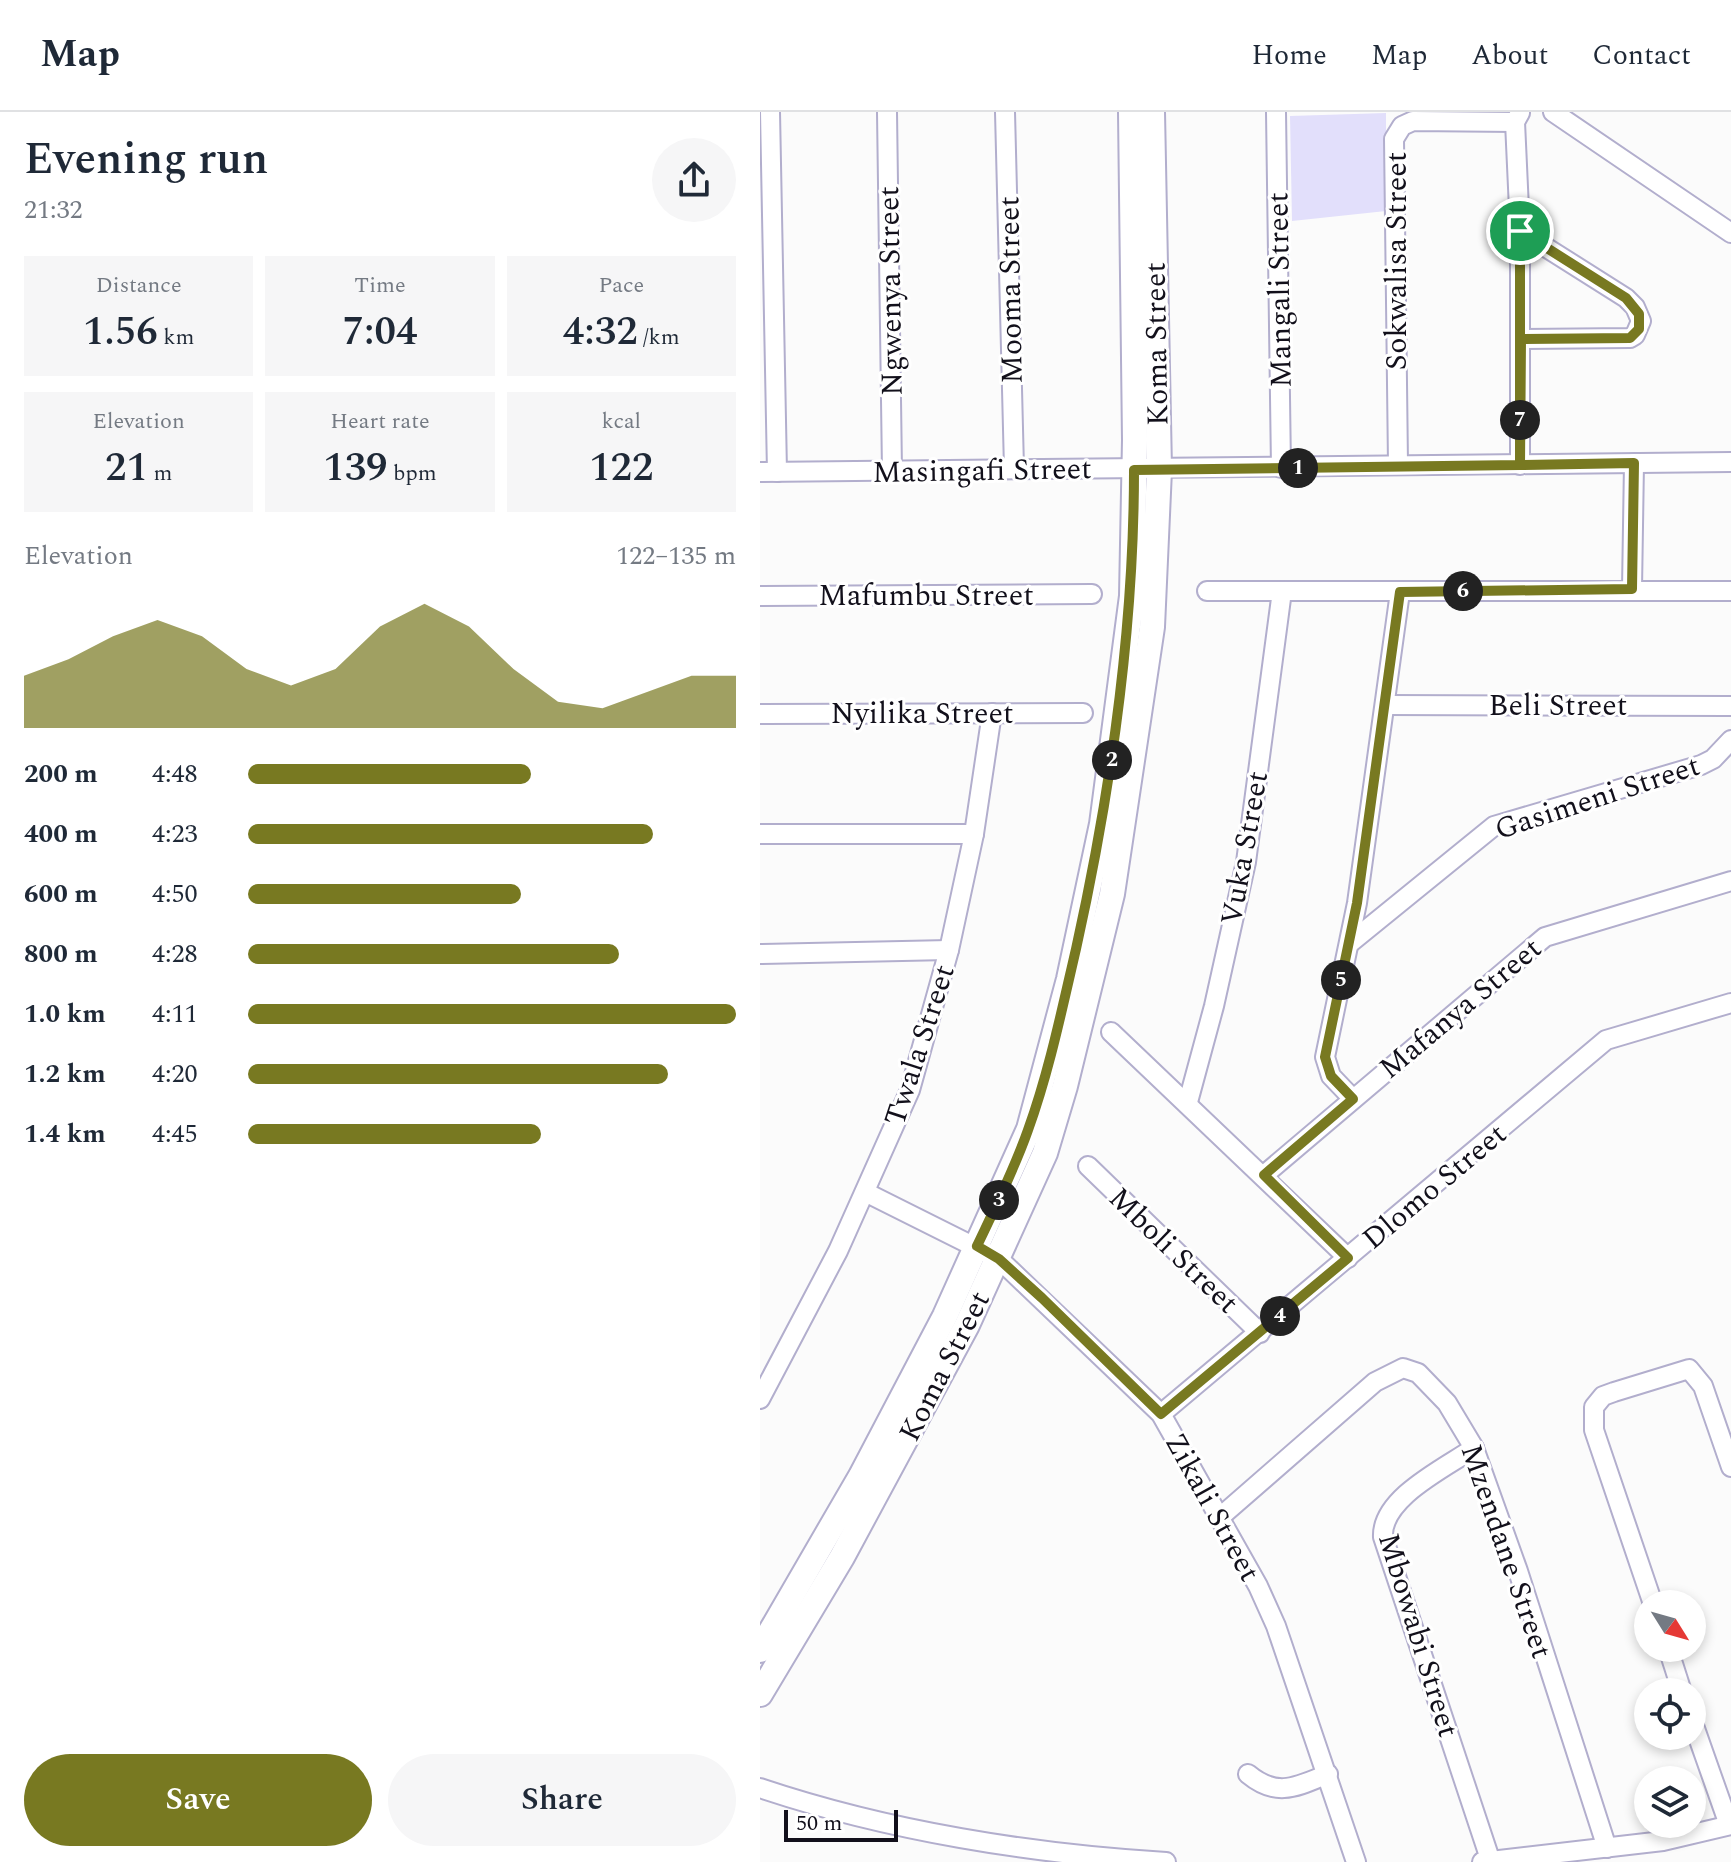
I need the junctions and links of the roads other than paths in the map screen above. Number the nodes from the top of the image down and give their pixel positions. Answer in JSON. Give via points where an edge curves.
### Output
{"nodes":[{"id":1,"x":770,"y":112,"type":"edge"},
{"id":2,"x":887,"y":112,"type":"edge"},
{"id":3,"x":1005,"y":112,"type":"edge"},
{"id":4,"x":1131,"y":112,"type":"edge"},
{"id":5,"x":1152,"y":112,"type":"edge"},
{"id":6,"x":1276,"y":112,"type":"edge"},
{"id":7,"x":1553,"y":112,"type":"edge"},
{"id":8,"x":1518,"y":117,"type":"edge"},
{"id":9,"x":1520,"y":231,"type":"junction"},
{"id":10,"x":1731,"y":233,"type":"edge"},
{"id":11,"x":1521,"y":339,"type":"junction"},
{"id":12,"x":1731,"y":462,"type":"edge"},
{"id":13,"x":1634,"y":463,"type":"junction"},
{"id":14,"x":1398,"y":464,"type":"junction"},
{"id":15,"x":1520,"y":465,"type":"junction"},
{"id":16,"x":1014,"y":468,"type":"junction"},
{"id":17,"x":1281,"y":468,"type":"junction"},
{"id":18,"x":1134,"y":470,"type":"junction"},
{"id":19,"x":1159,"y":470,"type":"junction"},
{"id":20,"x":892,"y":471,"type":"junction"},
{"id":21,"x":768,"y":472,"type":"edge"},
{"id":22,"x":1632,"y":589,"type":"junction"},
{"id":23,"x":1207,"y":591,"type":"dead end"},
{"id":24,"x":1282,"y":591,"type":"junction"},
{"id":25,"x":1731,"y":591,"type":"edge"},
{"id":26,"x":1400,"y":592,"type":"junction"},
{"id":27,"x":1092,"y":594,"type":"dead end"},
{"id":28,"x":760,"y":596,"type":"edge"},
{"id":29,"x":1386,"y":705,"type":"junction"},
{"id":30,"x":1731,"y":706,"type":"edge"},
{"id":31,"x":992,"y":713,"type":"junction"},
{"id":32,"x":1083,"y":713,"type":"dead end"},
{"id":33,"x":760,"y":714,"type":"edge"},
{"id":34,"x":1731,"y":740,"type":"edge"},
{"id":35,"x":760,"y":834,"type":"edge"},
{"id":36,"x":974,"y":834,"type":"junction"},
{"id":37,"x":1731,"y":881,"type":"edge"},
{"id":38,"x":1350,"y":943,"type":"junction"},
{"id":39,"x":949,"y":950,"type":"junction"},
{"id":40,"x":760,"y":954,"type":"edge"},
{"id":41,"x":1731,"y":1003,"type":"edge"},
{"id":42,"x":1111,"y":1032,"type":"dead end"},
{"id":43,"x":1353,"y":1099,"type":"junction"},
{"id":44,"x":1188,"y":1102,"type":"junction"},
{"id":45,"x":1088,"y":1166,"type":"dead end"},
{"id":46,"x":1264,"y":1175,"type":"junction"},
{"id":47,"x":865,"y":1192,"type":"junction"},
{"id":48,"x":977,"y":1246,"type":"junction"},
{"id":49,"x":1348,"y":1258,"type":"junction"},
{"id":50,"x":999,"y":1259,"type":"junction"},
{"id":51,"x":1260,"y":1333,"type":"junction"},
{"id":52,"x":760,"y":1399,"type":"edge"},
{"id":53,"x":1161,"y":1414,"type":"junction"},
{"id":54,"x":1474,"y":1448,"type":"junction"},
{"id":55,"x":1731,"y":1467,"type":"edge"},
{"id":56,"x":1219,"y":1518,"type":"junction"},
{"id":57,"x":1648,"y":1590,"type":"edge"},
{"id":58,"x":760,"y":1650,"type":"edge"},
{"id":59,"x":760,"y":1694,"type":"edge"},
{"id":60,"x":1703,"y":1750,"type":"edge"},
{"id":61,"x":1248,"y":1774,"type":"dead end"},
{"id":62,"x":1328,"y":1774,"type":"junction"},
{"id":63,"x":760,"y":1788,"type":"edge"},
{"id":64,"x":1730,"y":1825,"type":"edge"},
{"id":65,"x":1607,"y":1848,"type":"junction"},
{"id":66,"x":1120,"y":1861,"type":"edge"},
{"id":67,"x":1166,"y":1862,"type":"edge"},
{"id":68,"x":1356,"y":1862,"type":"edge"},
{"id":69,"x":1479,"y":1862,"type":"edge"},
{"id":70,"x":1491,"y":1862,"type":"edge"}],
"edges":[{"from":1,"to":21,"type":"street"},
{"from":2,"to":20,"type":"street","name":"Ngwenya Street"},
{"from":3,"to":16,"type":"street","name":"Mooma Street"},
{"from":4,"to":18,"type":"main road","name":"Koma Street"},
{"from":5,"to":19,"type":"main road","name":"Koma Street"},
{"from":6,"to":17,"type":"street","name":"Mangali Street"},
{"from":7,"to":10,"type":"street"},
{"from":8,"to":9,"type":"street"},
{"from":8,"to":14,"type":"street","name":"Sokwalisa Street","via":[[1413,121],[1394,139]]},
{"from":9,"to":11,"type":"street"},
{"from":9,"to":11,"type":"street","via":[[1626,298],[1641,321],[1630,338]]},
{"from":11,"to":15,"type":"street"},
{"from":12,"to":13,"type":"street","name":"Masingafi Street"},
{"from":13,"to":15,"type":"street","name":"Masingafi Street"},
{"from":13,"to":22,"type":"street"},
{"from":14,"to":15,"type":"street","name":"Masingafi Street"},
{"from":14,"to":17,"type":"street","name":"Masingafi Street"},
{"from":16,"to":18,"type":"street","name":"Masingafi Street"},
{"from":16,"to":20,"type":"street","name":"Masingafi Street"},
{"from":17,"to":19,"type":"street","name":"Masingafi Street"},
{"from":18,"to":19,"type":"street","name":"Masingafi Street"},
{"from":18,"to":48,"type":"main road","name":"Koma Street","via":[[1132,596],[1095,866],[1029,1129]]},
{"from":19,"to":50,"type":"main road","name":"Koma Street","via":[[1152,627],[1112,894],[1055,1122]]},
{"from":20,"to":21,"type":"street","name":"Masingafi Street"},
{"from":22,"to":25,"type":"street"},
{"from":22,"to":26,"type":"street"},
{"from":23,"to":24,"type":"street"},
{"from":24,"to":26,"type":"street"},
{"from":24,"to":44,"type":"street","name":"Vuka Street","via":[[1246,862]]},
{"from":26,"to":29,"type":"street"},
{"from":27,"to":28,"type":"street","name":"Mafumbu Street"},
{"from":29,"to":30,"type":"street","name":"Beli Street"},
{"from":29,"to":38,"type":"street"},
{"from":31,"to":32,"type":"street","name":"Nyilika Street"},
{"from":31,"to":33,"type":"street","name":"Nyilika Street"},
{"from":31,"to":36,"type":"street","name":"Twala Street"},
{"from":34,"to":38,"type":"street","name":"Gasimeni Street","via":[[1701,765],[1494,826]]},
{"from":35,"to":36,"type":"street"},
{"from":36,"to":39,"type":"street","name":"Twala Street"},
{"from":37,"to":43,"type":"street","name":"Mafanya Street","via":[[1550,933]]},
{"from":38,"to":43,"type":"street","via":[[1325,1057],[1331,1076]]},
{"from":39,"to":40,"type":"street"},
{"from":39,"to":47,"type":"street","name":"Twala Street","via":[[910,1090]]},
{"from":41,"to":49,"type":"street","name":"Dlomo Street","via":[[1606,1040]]},
{"from":42,"to":44,"type":"street"},
{"from":43,"to":46,"type":"street","name":"Mafanya Street"},
{"from":44,"to":46,"type":"street"},
{"from":45,"to":51,"type":"street","name":"Mboli Street"},
{"from":46,"to":49,"type":"street"},
{"from":47,"to":48,"type":"street","name":"Zikali Street"},
{"from":47,"to":52,"type":"street","name":"Twala Street"},
{"from":48,"to":50,"type":"street","name":"Zikali Street"},
{"from":48,"to":58,"type":"main road","name":"Koma Street","via":[[900,1405]]},
{"from":49,"to":51,"type":"street","name":"Dlomo Street"},
{"from":50,"to":53,"type":"street","name":"Zikali Street"},
{"from":50,"to":59,"type":"main road","name":"Koma Street","via":[[904,1444]]},
{"from":51,"to":53,"type":"street","name":"Dlomo Street"},
{"from":53,"to":56,"type":"street","name":"Zikali Street"},
{"from":54,"to":56,"type":"street","name":"Mzendane Street","via":[[1437,1391],[1418,1373],[1403,1368],[1375,1382]]},
{"from":54,"to":65,"type":"street","name":"Mzendane Street"},
{"from":54,"to":70,"type":"street","name":"Mbowabi Street","via":[[1391,1508],[1382,1525]]},
{"from":55,"to":57,"type":"street","via":[[1703,1386],[1689,1369],[1603,1396],[1594,1407],[1594,1430]]},
{"from":56,"to":62,"type":"street","name":"Zikali Street","via":[[1276,1626]]},
{"from":60,"to":64,"type":"street"},
{"from":61,"to":62,"type":"street","via":[[1277,1790]]},
{"from":62,"to":68,"type":"street","name":"Zikali Street"},
{"from":63,"to":66,"type":"street","via":[[942,1834]]},
{"from":64,"to":65,"type":"street"},
{"from":65,"to":70,"type":"street"},
{"from":66,"to":67,"type":"street"},
{"from":69,"to":70,"type":"street"}]}
